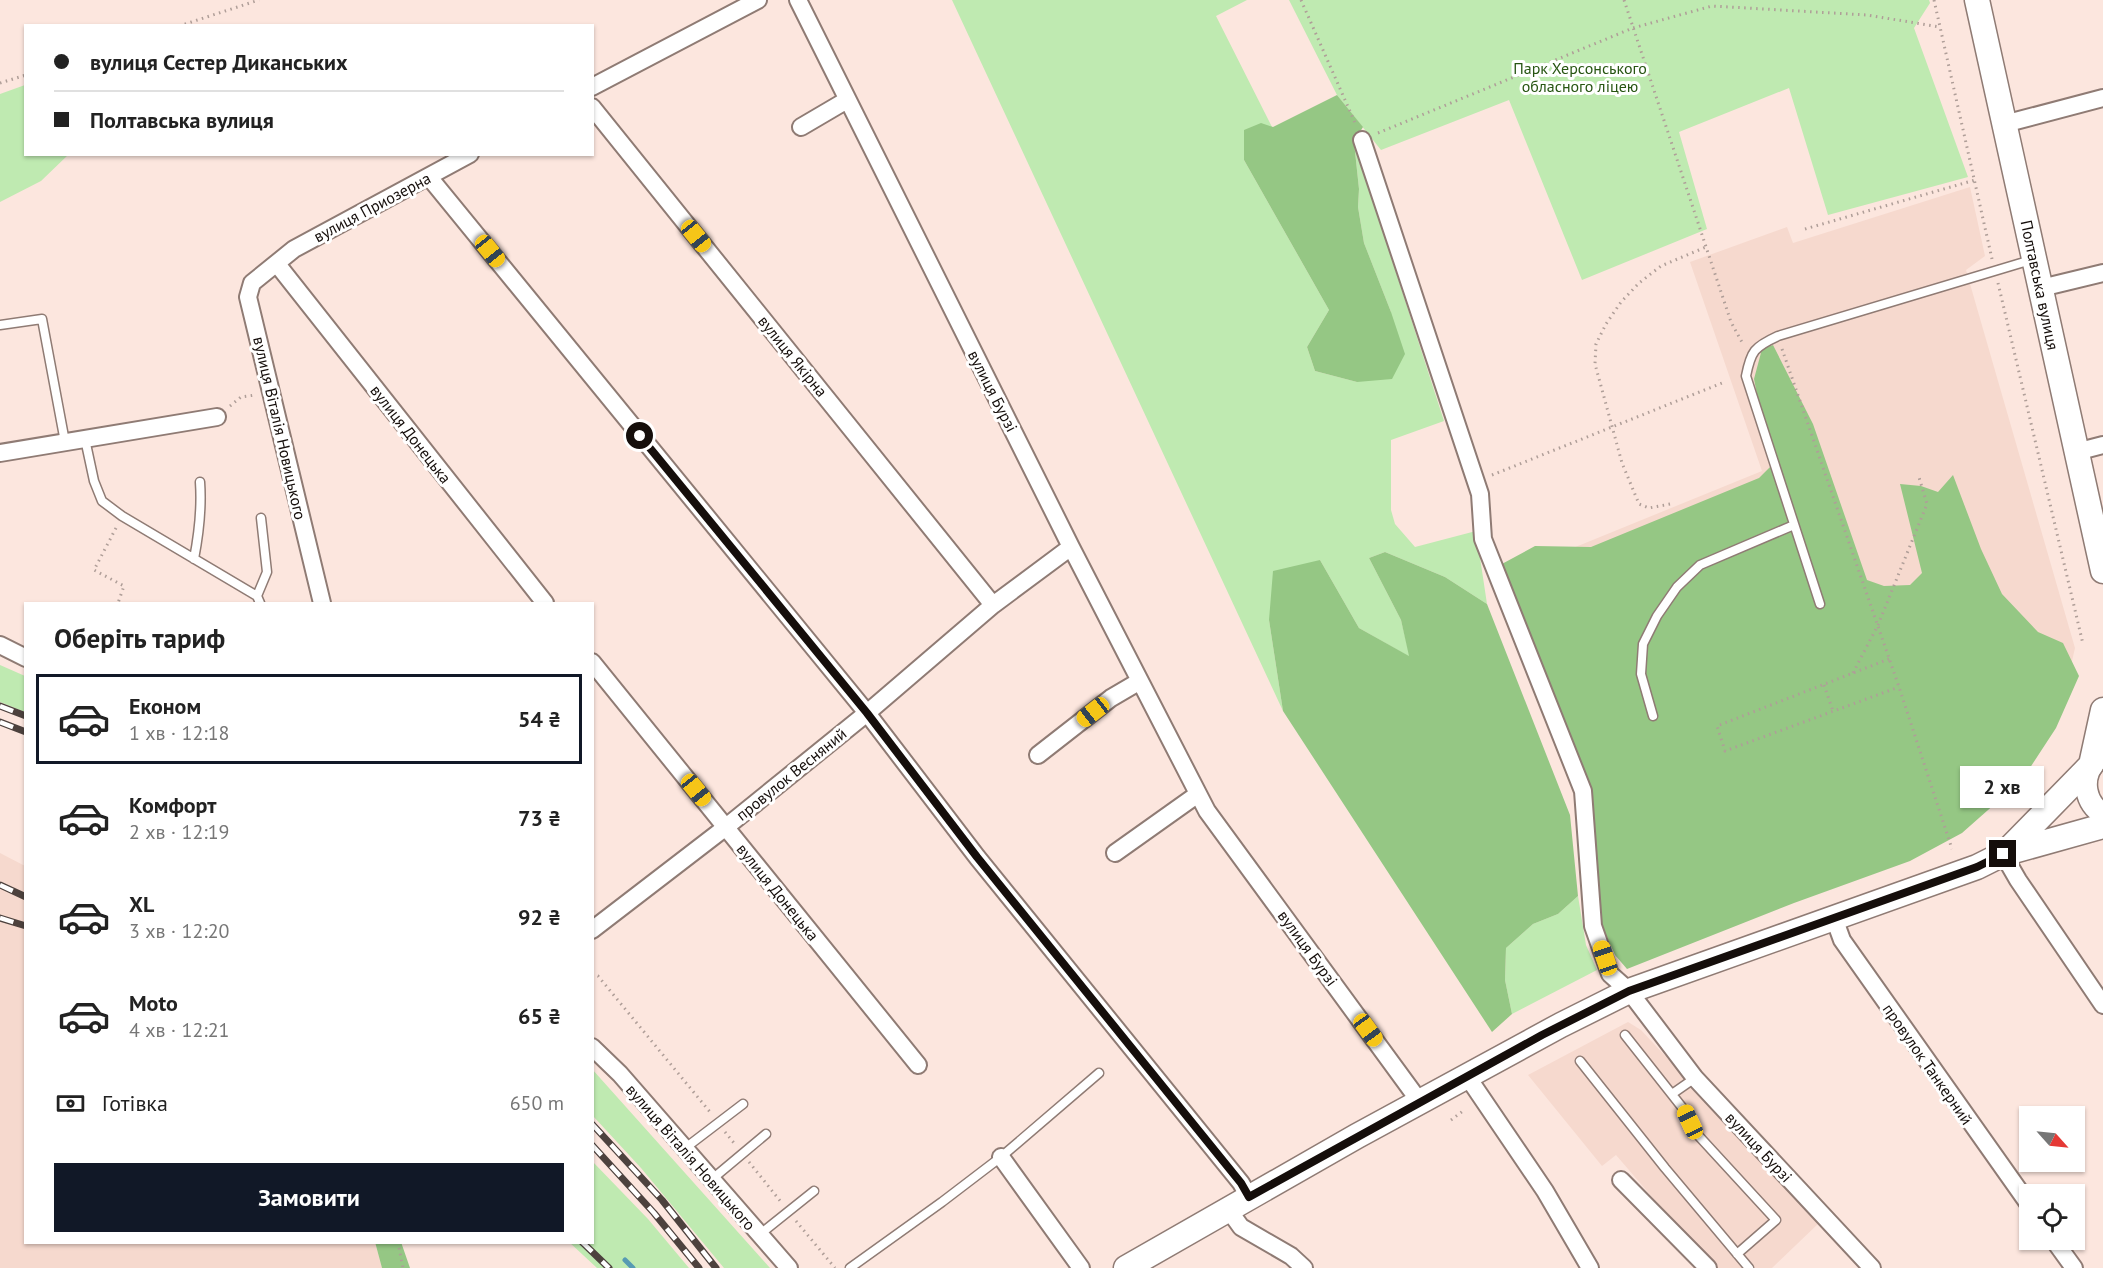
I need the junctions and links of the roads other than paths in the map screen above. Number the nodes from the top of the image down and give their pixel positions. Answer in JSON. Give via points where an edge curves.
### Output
{"nodes":[{"id":1,"x":758,"y":0,"type":"edge"},
{"id":2,"x":798,"y":0,"type":"edge"},
{"id":3,"x":1977,"y":0,"type":"edge"},
{"id":4,"x":594,"y":86,"type":"edge"},
{"id":5,"x":2103,"y":98,"type":"edge"},
{"id":6,"x":847,"y":100,"type":"junction"},
{"id":7,"x":594,"y":109,"type":"edge"},
{"id":8,"x":2004,"y":124,"type":"junction"},
{"id":9,"x":801,"y":127,"type":"dead end"},
{"id":10,"x":1362,"y":140,"type":"road end"},
{"id":11,"x":466,"y":156,"type":"edge"},
{"id":12,"x":429,"y":177,"type":"junction"},
{"id":13,"x":2035,"y":259,"type":"junction"},
{"id":14,"x":277,"y":264,"type":"junction"},
{"id":15,"x":2103,"y":273,"type":"edge"},
{"id":16,"x":2041,"y":288,"type":"junction"},
{"id":17,"x":0,"y":325,"type":"edge"},
{"id":18,"x":217,"y":417,"type":"road end"},
{"id":19,"x":85,"y":439,"type":"junction"},
{"id":20,"x":65,"y":442,"type":"junction"},
{"id":21,"x":2103,"y":445,"type":"edge"},
{"id":22,"x":2076,"y":452,"type":"junction"},
{"id":23,"x":0,"y":453,"type":"edge"},
{"id":24,"x":200,"y":482,"type":"dead end"},
{"id":25,"x":261,"y":518,"type":"dead end"},
{"id":26,"x":1794,"y":525,"type":"junction"},
{"id":27,"x":1071,"y":546,"type":"junction"},
{"id":28,"x":194,"y":559,"type":"junction"},
{"id":29,"x":2103,"y":571,"type":"edge"},
{"id":30,"x":258,"y":599,"type":"edge"},
{"id":31,"x":322,"y":602,"type":"edge"},
{"id":32,"x":544,"y":602,"type":"edge"},
{"id":33,"x":1820,"y":604,"type":"dead end"},
{"id":34,"x":993,"y":605,"type":"junction"},
{"id":35,"x":0,"y":645,"type":"edge"},
{"id":36,"x":24,"y":657,"type":"edge"},
{"id":37,"x":594,"y":664,"type":"edge"},
{"id":38,"x":1140,"y":681,"type":"junction"},
{"id":39,"x":2103,"y":710,"type":"edge"},
{"id":40,"x":867,"y":713,"type":"junction"},
{"id":41,"x":1653,"y":716,"type":"dead end"},
{"id":42,"x":1038,"y":754,"type":"dead end"},
{"id":43,"x":2097,"y":760,"type":"edge"},
{"id":44,"x":1198,"y":794,"type":"junction"},
{"id":45,"x":2103,"y":814,"type":"edge"},
{"id":46,"x":726,"y":826,"type":"junction"},
{"id":47,"x":2103,"y":826,"type":"edge"},
{"id":48,"x":1115,"y":853,"type":"dead end"},
{"id":49,"x":2003,"y":854,"type":"junction"},
{"id":50,"x":1834,"y":918,"type":"junction"},
{"id":51,"x":594,"y":928,"type":"edge"},
{"id":52,"x":1629,"y":991,"type":"junction"},
{"id":53,"x":2103,"y":1005,"type":"edge"},
{"id":54,"x":1625,"y":1035,"type":"dead end"},
{"id":55,"x":594,"y":1049,"type":"edge"},
{"id":56,"x":1580,"y":1061,"type":"dead end"},
{"id":57,"x":918,"y":1065,"type":"dead end"},
{"id":58,"x":1099,"y":1073,"type":"dead end"},
{"id":59,"x":1467,"y":1076,"type":"junction"},
{"id":60,"x":1695,"y":1078,"type":"junction"},
{"id":61,"x":1672,"y":1094,"type":"junction"},
{"id":62,"x":1420,"y":1102,"type":"junction"},
{"id":63,"x":743,"y":1104,"type":"dead end"},
{"id":64,"x":766,"y":1134,"type":"dead end"},
{"id":65,"x":684,"y":1149,"type":"junction"},
{"id":66,"x":1001,"y":1156,"type":"junction"},
{"id":67,"x":710,"y":1180,"type":"junction"},
{"id":68,"x":1621,"y":1180,"type":"dead end"},
{"id":69,"x":814,"y":1191,"type":"dead end"},
{"id":70,"x":2019,"y":1191,"type":"edge"},
{"id":71,"x":1249,"y":1197,"type":"junction"},
{"id":72,"x":1228,"y":1209,"type":"junction"},
{"id":73,"x":759,"y":1235,"type":"junction"},
{"id":74,"x":2061,"y":1250,"type":"edge"},
{"id":75,"x":1737,"y":1254,"type":"junction"},
{"id":76,"x":789,"y":1268,"type":"edge"},
{"id":77,"x":850,"y":1268,"type":"edge"},
{"id":78,"x":1081,"y":1268,"type":"edge"},
{"id":79,"x":1126,"y":1268,"type":"edge"},
{"id":80,"x":1304,"y":1268,"type":"edge"},
{"id":81,"x":1590,"y":1268,"type":"edge"},
{"id":82,"x":1708,"y":1268,"type":"edge"},
{"id":83,"x":1749,"y":1268,"type":"edge"},
{"id":84,"x":1872,"y":1268,"type":"edge"},
{"id":85,"x":2074,"y":1268,"type":"edge"}],
"edges":[{"from":1,"to":4,"type":"street"},
{"from":2,"to":6,"type":"street","name":"вулиця Бурзі"},
{"from":3,"to":8,"type":"main road","name":"Полтавська вулиця"},
{"from":5,"to":8,"type":"street"},
{"from":6,"to":9,"type":"street"},
{"from":6,"to":27,"type":"street","name":"вулиця Бурзі"},
{"from":7,"to":34,"type":"street","name":"вулиця Якірна"},
{"from":8,"to":13,"type":"main road","name":"Полтавська вулиця"},
{"from":10,"to":52,"type":"street","name":"вулиця Бурзі","via":[[1480,494],[1483,539],[1583,791],[1593,926],[1610,974]]},
{"from":11,"to":12,"type":"street","name":"вулиця Приозерна"},
{"from":12,"to":14,"type":"street","name":"вулиця Приозерна","via":[[294,249]]},
{"from":12,"to":40,"type":"street"},
{"from":13,"to":16,"type":"main road","name":"Полтавська вулиця"},
{"from":13,"to":26,"type":"lane","via":[[1762,343],[1750,357],[1746,376]]},
{"from":14,"to":31,"type":"street","name":"вулиця Віталія Новицького","via":[[252,283],[248,297]]},
{"from":14,"to":32,"type":"street","name":"вулиця Донецька"},
{"from":15,"to":16,"type":"street"},
{"from":16,"to":22,"type":"main road","name":"Полтавська вулиця"},
{"from":17,"to":20,"type":"lane","via":[[42,319]]},
{"from":18,"to":19,"type":"street"},
{"from":19,"to":20,"type":"street"},
{"from":19,"to":28,"type":"lane","via":[[102,501]]},
{"from":20,"to":23,"type":"street"},
{"from":21,"to":22,"type":"street"},
{"from":22,"to":29,"type":"main road","name":"Полтавська вулиця"},
{"from":24,"to":28,"type":"lane"},
{"from":25,"to":30,"type":"lane","via":[[267,572]]},
{"from":26,"to":33,"type":"lane"},
{"from":26,"to":41,"type":"lane","via":[[1701,564],[1677,587],[1642,644],[1641,674]]},
{"from":27,"to":34,"type":"street","name":"провулок Весняний"},
{"from":27,"to":38,"type":"street","name":"вулиця Бурзі"},
{"from":28,"to":30,"type":"lane"},
{"from":34,"to":40,"type":"street","name":"провулок Весняний"},
{"from":35,"to":36,"type":"street"},
{"from":37,"to":46,"type":"street","name":"вулиця Донецька"},
{"from":38,"to":42,"type":"street","via":[[1111,698]]},
{"from":38,"to":44,"type":"street","name":"вулиця Бурзі"},
{"from":39,"to":43,"type":"main road"},
{"from":40,"to":46,"type":"street","name":"провулок Весняний"},
{"from":40,"to":71,"type":"street"},
{"from":43,"to":45,"type":"street","via":[[2087,775],[2087,795]]},
{"from":43,"to":49,"type":"main road"},
{"from":44,"to":48,"type":"street"},
{"from":44,"to":62,"type":"street","name":"вулиця Бурзі"},
{"from":46,"to":51,"type":"street","name":"провулок Весняний"},
{"from":46,"to":57,"type":"street","name":"вулиця Донецька"},
{"from":47,"to":49,"type":"main road"},
{"from":49,"to":50,"type":"main road"},
{"from":49,"to":53,"type":"street"},
{"from":50,"to":52,"type":"main road"},
{"from":50,"to":70,"type":"street","name":"провулок Танкерний","via":[[1842,940],[1861,968]]},
{"from":52,"to":59,"type":"main road"},
{"from":52,"to":60,"type":"street","name":"вулиця Бурзі"},
{"from":54,"to":61,"type":"lane"},
{"from":55,"to":65,"type":"street","name":"вулиця Віталія Новицького"},
{"from":56,"to":75,"type":"lane"},
{"from":58,"to":66,"type":"lane"},
{"from":59,"to":62,"type":"main road"},
{"from":59,"to":81,"type":"street","via":[[1545,1191]]},
{"from":60,"to":61,"type":"lane"},
{"from":60,"to":84,"type":"street","name":"вулиця Бурзі"},
{"from":61,"to":75,"type":"lane","via":[[1696,1133],[1776,1220]]},
{"from":62,"to":71,"type":"main road"},
{"from":63,"to":65,"type":"lane"},
{"from":64,"to":67,"type":"lane"},
{"from":65,"to":67,"type":"street","name":"вулиця Віталія Новицького"},
{"from":66,"to":77,"type":"lane"},
{"from":66,"to":78,"type":"street"},
{"from":67,"to":73,"type":"street","name":"вулиця Віталія Новицького"},
{"from":68,"to":82,"type":"street"},
{"from":69,"to":73,"type":"lane"},
{"from":71,"to":72,"type":"main road"},
{"from":72,"to":79,"type":"main road"},
{"from":72,"to":80,"type":"street","via":[[1241,1227]]},
{"from":73,"to":76,"type":"street","name":"вулиця Віталія Новицького"},
{"from":74,"to":85,"type":"street"},
{"from":75,"to":83,"type":"lane"}]}
